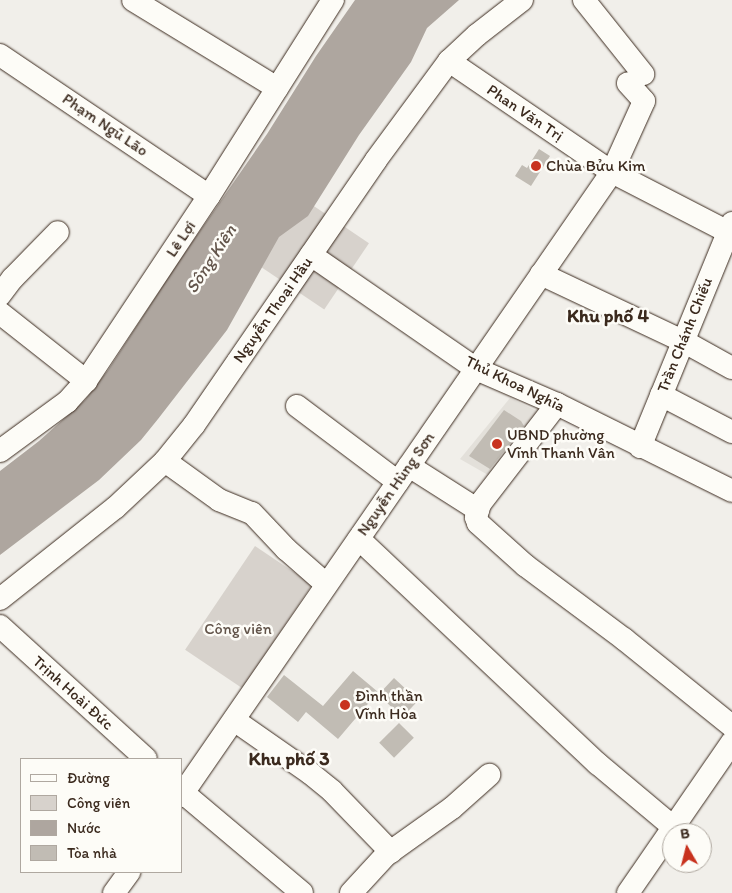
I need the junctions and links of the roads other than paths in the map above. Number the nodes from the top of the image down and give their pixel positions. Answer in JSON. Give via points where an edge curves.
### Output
{"nodes":[{"id":1,"x":133,"y":0,"type":"edge"},
{"id":2,"x":333,"y":0,"type":"edge"},
{"id":3,"x":522,"y":0,"type":"edge"},
{"id":4,"x":584,"y":0,"type":"edge"},
{"id":5,"x":0,"y":54,"type":"edge"},
{"id":6,"x":449,"y":61,"type":"junction"},
{"id":7,"x":278,"y":88,"type":"junction"},
{"id":8,"x":612,"y":172,"type":"junction"},
{"id":9,"x":209,"y":196,"type":"junction"},
{"id":10,"x":730,"y":230,"type":"edge"},
{"id":11,"x":58,"y":232,"type":"dead end"},
{"id":12,"x":311,"y":255,"type":"junction"},
{"id":13,"x":541,"y":274,"type":"junction"},
{"id":14,"x":0,"y":295,"type":"edge"},
{"id":15,"x":0,"y":313,"type":"edge"},
{"id":16,"x":683,"y":341,"type":"junction"},
{"id":17,"x":732,"y":368,"type":"edge"},
{"id":18,"x":476,"y":369,"type":"junction"},
{"id":19,"x":86,"y":381,"type":"junction"},
{"id":20,"x":661,"y":395,"type":"junction"},
{"id":21,"x":557,"y":404,"type":"junction"},
{"id":22,"x":297,"y":406,"type":"dead end"},
{"id":23,"x":732,"y":432,"type":"edge"},
{"id":24,"x":640,"y":447,"type":"junction"},
{"id":25,"x":0,"y":451,"type":"edge"},
{"id":26,"x":165,"y":461,"type":"junction"},
{"id":27,"x":403,"y":474,"type":"junction"},
{"id":28,"x":732,"y":491,"type":"edge"},
{"id":29,"x":478,"y":510,"type":"junction"},
{"id":30,"x":359,"y":538,"type":"junction"},
{"id":31,"x":326,"y":584,"type":"junction"},
{"id":32,"x":0,"y":599,"type":"edge"},
{"id":33,"x":0,"y":626,"type":"edge"},
{"id":34,"x":234,"y":720,"type":"junction"},
{"id":35,"x":732,"y":726,"type":"edge"},
{"id":36,"x":732,"y":742,"type":"edge"},
{"id":37,"x":145,"y":758,"type":"edge"},
{"id":38,"x":489,"y":775,"type":"dead end"},
{"id":39,"x":182,"y":794,"type":"edge"},
{"id":40,"x":668,"y":823,"type":"edge"},
{"id":41,"x":674,"y":823,"type":"edge"},
{"id":42,"x":662,"y":841,"type":"edge"},
{"id":43,"x":390,"y":852,"type":"junction"},
{"id":44,"x":128,"y":873,"type":"edge"},
{"id":45,"x":114,"y":893,"type":"edge"},
{"id":46,"x":302,"y":893,"type":"edge"},
{"id":47,"x":351,"y":893,"type":"edge"},
{"id":48,"x":628,"y":893,"type":"edge"}],
"edges":[{"from":1,"to":7,"type":"street"},
{"from":2,"to":7,"type":"street","name":"Lê Lợi"},
{"from":3,"to":6,"type":"street","name":"Nguyễn Thoại Hầu"},
{"from":4,"to":8,"type":"street","name":"Nguyễn Hùng Sơn","via":[[636,78],[644,102]]},
{"from":5,"to":9,"type":"street","name":"Phạm Ngũ Lão"},
{"from":6,"to":8,"type":"street","name":"Phan Văn Trị"},
{"from":6,"to":12,"type":"street","name":"Nguyễn Thoại Hầu"},
{"from":7,"to":9,"type":"street","name":"Lê Lợi"},
{"from":8,"to":10,"type":"street","name":"Phan Văn Trị"},
{"from":8,"to":13,"type":"street","name":"Nguyễn Hùng Sơn"},
{"from":9,"to":19,"type":"street","name":"Lê Lợi"},
{"from":10,"to":16,"type":"street","name":"Trần Chánh Chiếu"},
{"from":11,"to":14,"type":"street"},
{"from":12,"to":18,"type":"street","name":"Thủ Khoa Nghĩa"},
{"from":12,"to":26,"type":"street","name":"Nguyễn Thoại Hầu","via":[[194,425]]},
{"from":13,"to":16,"type":"street"},
{"from":13,"to":18,"type":"street","name":"Nguyễn Hùng Sơn"},
{"from":15,"to":19,"type":"street"},
{"from":16,"to":17,"type":"street"},
{"from":16,"to":20,"type":"street","name":"Trần Chánh Chiếu"},
{"from":18,"to":21,"type":"street","name":"Thủ Khoa Nghĩa"},
{"from":18,"to":27,"type":"street","name":"Nguyễn Hùng Sơn"},
{"from":19,"to":25,"type":"street","name":"Lê Lợi","via":[[67,402]]},
{"from":20,"to":23,"type":"street"},
{"from":20,"to":24,"type":"street","name":"Trần Chánh Chiếu"},
{"from":21,"to":24,"type":"street","name":"Thủ Khoa Nghĩa"},
{"from":21,"to":29,"type":"street"},
{"from":22,"to":27,"type":"street"},
{"from":24,"to":28,"type":"street","name":"Thủ Khoa Nghĩa"},
{"from":26,"to":31,"type":"street","via":[[219,500],[252,512],[286,549]]},
{"from":26,"to":32,"type":"street","name":"Nguyễn Thoại Hầu","via":[[115,508]]},
{"from":27,"to":29,"type":"street"},
{"from":27,"to":30,"type":"street","name":"Nguyễn Hùng Sơn"},
{"from":29,"to":35,"type":"street","via":[[478,523],[499,543]]},
{"from":30,"to":31,"type":"street","name":"Nguyễn Hùng Sơn"},
{"from":30,"to":40,"type":"street","via":[[618,782]]},
{"from":31,"to":34,"type":"street","name":"Nguyễn Hùng Sơn"},
{"from":33,"to":37,"type":"street","name":"Trịnh Hoài Đức"},
{"from":34,"to":39,"type":"street","name":"Nguyễn Hùng Sơn"},
{"from":34,"to":43,"type":"street","via":[[332,791]]},
{"from":36,"to":41,"type":"street"},
{"from":38,"to":43,"type":"street","via":[[452,808]]},
{"from":39,"to":46,"type":"street"},
{"from":42,"to":48,"type":"street"},
{"from":43,"to":47,"type":"street"},
{"from":44,"to":45,"type":"street"}]}
